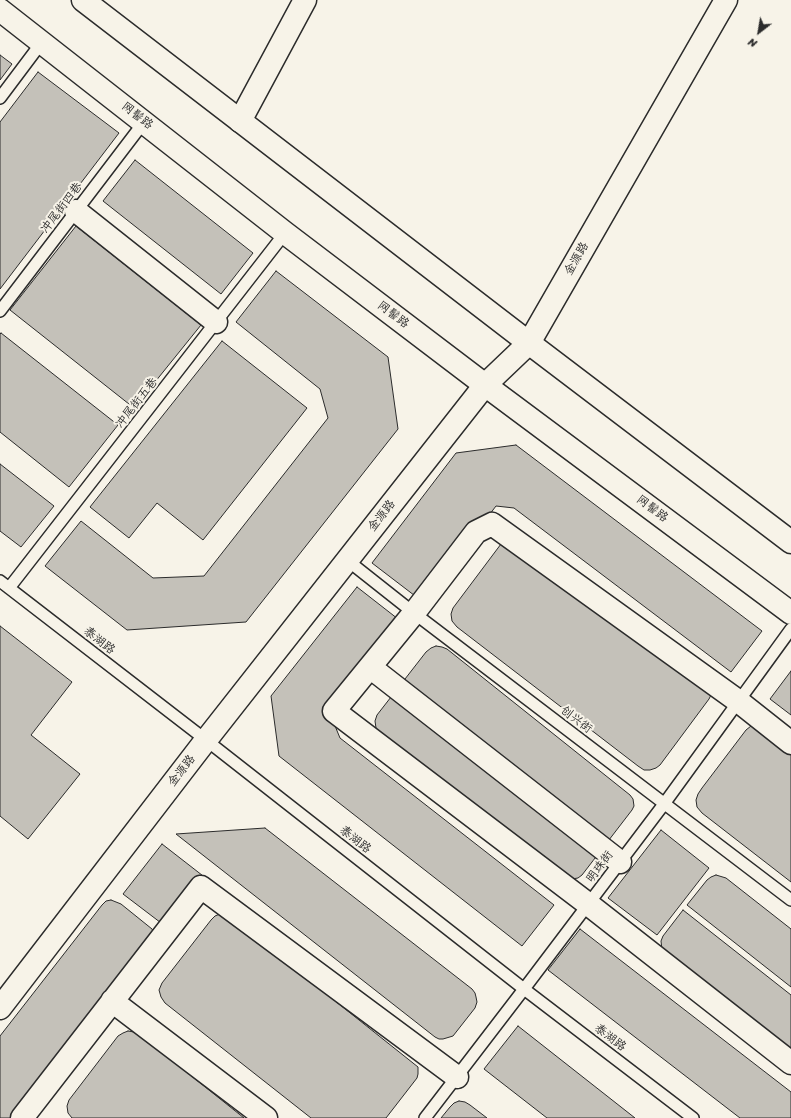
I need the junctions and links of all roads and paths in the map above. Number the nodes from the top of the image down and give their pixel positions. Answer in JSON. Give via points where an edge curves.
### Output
{"nodes":[{"id":1,"x":83,"y":0,"type":"edge"},
{"id":2,"x":305,"y":0,"type":"edge"},
{"id":3,"x":726,"y":0,"type":"edge"},
{"id":4,"x":0,"y":10,"type":"edge"},
{"id":5,"x":42,"y":42,"type":"junction"},
{"id":6,"x":0,"y":98,"type":"edge"},
{"id":7,"x":240,"y":121,"type":"junction"},
{"id":8,"x":144,"y":122,"type":"junction"},
{"id":9,"x":76,"y":211,"type":"junction"},
{"id":10,"x":285,"y":234,"type":"junction"},
{"id":11,"x":0,"y":311,"type":"edge"},
{"id":12,"x":216,"y":322,"type":"junction"},
{"id":13,"x":528,"y":343,"type":"junction"},
{"id":14,"x":485,"y":385,"type":"junction"},
{"id":15,"x":791,"y":542,"type":"edge"},
{"id":16,"x":347,"y":560,"type":"junction"},
{"id":17,"x":4,"y":585,"type":"edge"},
{"id":18,"x":414,"y":613,"type":"junction"},
{"id":19,"x":791,"y":613,"type":"edge"},
{"id":20,"x":791,"y":628,"type":"edge"},
{"id":21,"x":370,"y":667,"type":"junction"},
{"id":22,"x":738,"y":701,"type":"junction"},
{"id":23,"x":206,"y":740,"type":"junction"},
{"id":24,"x":791,"y":743,"type":"edge"},
{"id":25,"x":664,"y":804,"type":"junction"},
{"id":26,"x":620,"y":862,"type":"junction"},
{"id":27,"x":791,"y":900,"type":"edge"},
{"id":28,"x":588,"y":904,"type":"junction"},
{"id":29,"x":524,"y":989,"type":"junction"},
{"id":30,"x":112,"y":1001,"type":"junction"},
{"id":31,"x":0,"y":1008,"type":"edge"},
{"id":32,"x":791,"y":1063,"type":"edge"},
{"id":33,"x":457,"y":1077,"type":"junction"},
{"id":34,"x":28,"y":1116,"type":"edge"},
{"id":35,"x":266,"y":1118,"type":"edge"},
{"id":36,"x":425,"y":1118,"type":"edge"},
{"id":37,"x":693,"y":1118,"type":"edge"}],
"edges":[{"from":1,"to":7,"type":"street"},
{"from":2,"to":7,"type":"street"},
{"from":3,"to":13,"type":"street","name":"金源路"},
{"from":4,"to":5,"type":"street","name":"网髻路"},
{"from":5,"to":6,"type":"lane"},
{"from":5,"to":8,"type":"street","name":"网髻路"},
{"from":7,"to":13,"type":"street"},
{"from":8,"to":9,"type":"lane","name":"冲尾街四巷"},
{"from":8,"to":10,"type":"street","name":"网髻路"},
{"from":9,"to":11,"type":"lane","name":"冲尾街四巷"},
{"from":9,"to":12,"type":"street"},
{"from":10,"to":12,"type":"lane","name":"冲尾街五巷"},
{"from":10,"to":14,"type":"street","name":"网髻路"},
{"from":12,"to":17,"type":"lane","name":"冲尾街五巷"},
{"from":13,"to":14,"type":"street","name":"金源路"},
{"from":13,"to":15,"type":"street"},
{"from":14,"to":16,"type":"street","name":"金源路"},
{"from":14,"to":19,"type":"street","name":"网髻路"},
{"from":16,"to":18,"type":"lane","name":"创兴街"},
{"from":16,"to":23,"type":"street","name":"金源路"},
{"from":17,"to":23,"type":"lane","name":"泰湖路"},
{"from":18,"to":21,"type":"street"},
{"from":18,"to":22,"type":"street","via":[[476,532],[492,524]]},
{"from":18,"to":25,"type":"lane","name":"创兴街"},
{"from":20,"to":22,"type":"lane","name":"明珠街"},
{"from":21,"to":26,"type":"street"},
{"from":21,"to":28,"type":"street","via":[[334,711]]},
{"from":22,"to":24,"type":"street"},
{"from":22,"to":25,"type":"lane","name":"明珠街"},
{"from":23,"to":29,"type":"lane","name":"泰湖路"},
{"from":23,"to":31,"type":"street","name":"金源路"},
{"from":25,"to":26,"type":"lane","name":"明珠街"},
{"from":25,"to":27,"type":"lane","name":"创兴街"},
{"from":26,"to":28,"type":"lane","name":"明珠街"},
{"from":28,"to":29,"type":"lane","name":"明珠街"},
{"from":28,"to":32,"type":"street"},
{"from":29,"to":33,"type":"lane","name":"明珠街"},
{"from":29,"to":37,"type":"lane","name":"泰湖路"},
{"from":30,"to":33,"type":"street","via":[[201,887]]},
{"from":30,"to":34,"type":"street"},
{"from":30,"to":35,"type":"street"},
{"from":33,"to":36,"type":"lane","name":"明珠街"}]}
